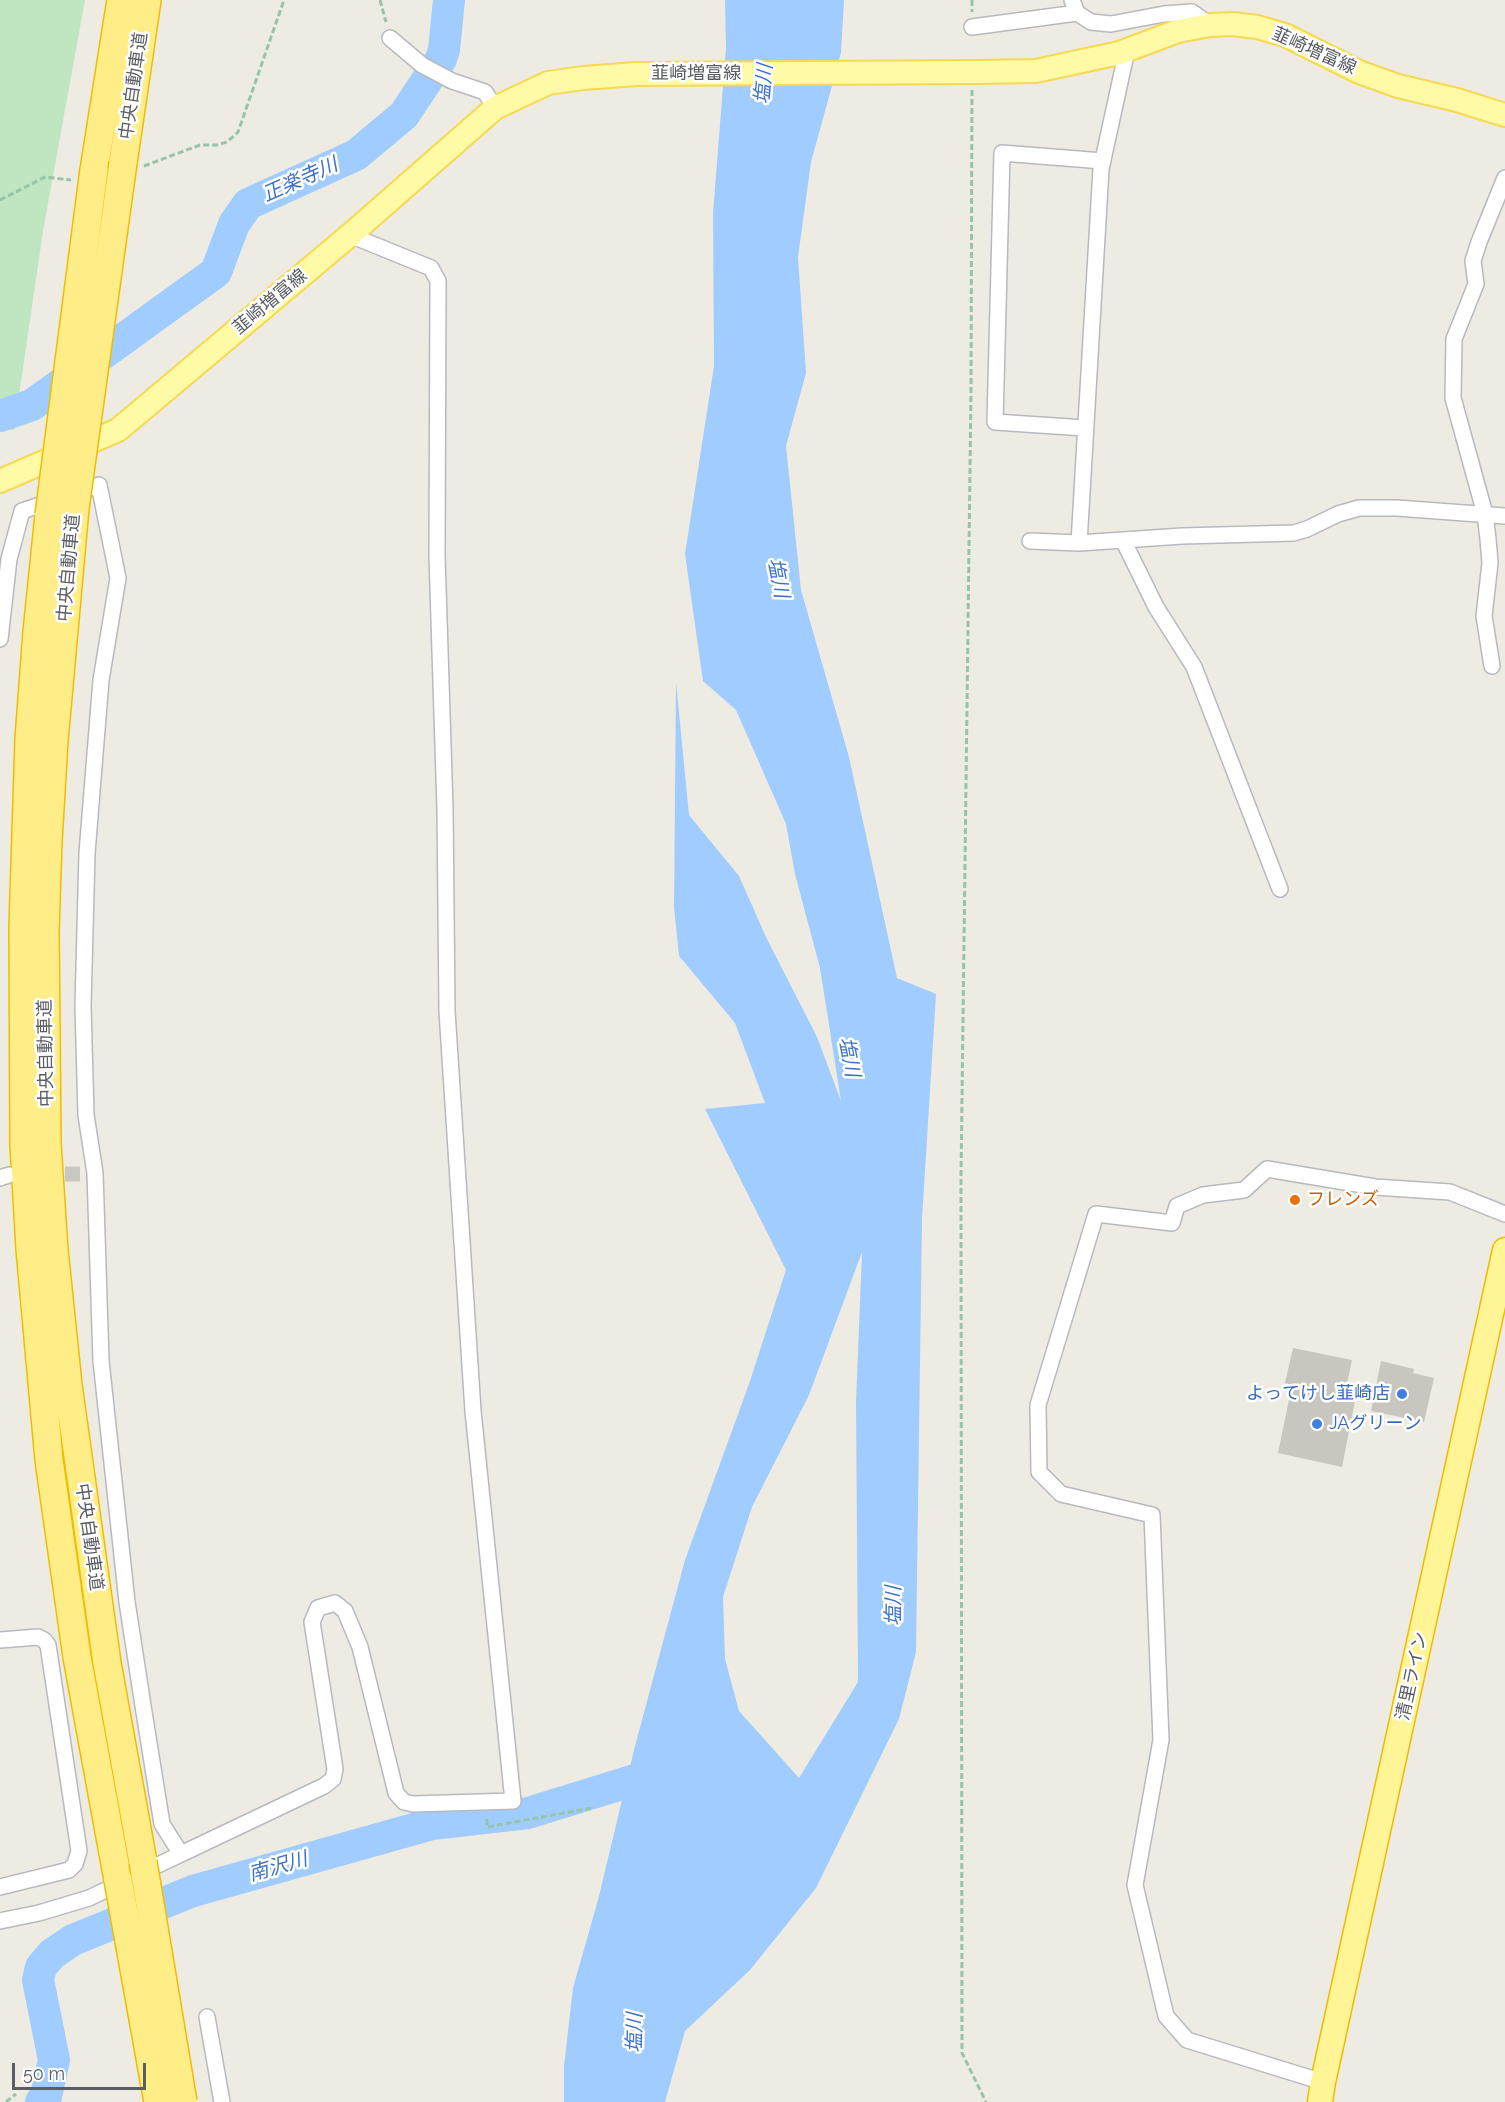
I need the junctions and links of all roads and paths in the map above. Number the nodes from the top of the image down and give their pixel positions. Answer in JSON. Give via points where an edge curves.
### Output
{"nodes":[{"id":1,"x":121,"y":0,"type":"edge"},
{"id":2,"x":147,"y":0,"type":"edge"},
{"id":3,"x":284,"y":0,"type":"edge"},
{"id":4,"x":380,"y":0,"type":"edge"},
{"id":5,"x":1074,"y":7,"type":"edge"},
{"id":6,"x":1210,"y":25,"type":"junction"},
{"id":7,"x":972,"y":27,"type":"dead end"},
{"id":8,"x":390,"y":38,"type":"joint"},
{"id":9,"x":1127,"y":50,"type":"junction"},
{"id":10,"x":974,"y":79,"type":"junction"},
{"id":11,"x":495,"y":108,"type":"junction"},
{"id":12,"x":1505,"y":115,"type":"edge"},
{"id":13,"x":1102,"y":161,"type":"junction"},
{"id":14,"x":129,"y":166,"type":"junction"},
{"id":15,"x":84,"y":175,"type":"junction"},
{"id":16,"x":1505,"y":178,"type":"edge"},
{"id":17,"x":0,"y":200,"type":"edge"},
{"id":18,"x":350,"y":235,"type":"junction"},
{"id":19,"x":1085,"y":428,"type":"junction"},
{"id":20,"x":0,"y":481,"type":"edge"},
{"id":21,"x":1485,"y":514,"type":"junction"},
{"id":22,"x":1505,"y":516,"type":"edge"},
{"id":23,"x":1123,"y":540,"type":"junction"},
{"id":24,"x":1030,"y":541,"type":"dead end"},
{"id":25,"x":1079,"y":543,"type":"junction"},
{"id":26,"x":0,"y":639,"type":"edge"},
{"id":27,"x":1492,"y":666,"type":"dead end"},
{"id":28,"x":1280,"y":890,"type":"dead end"},
{"id":29,"x":1505,"y":1214,"type":"edge"},
{"id":30,"x":1505,"y":1250,"type":"edge"},
{"id":31,"x":0,"y":1640,"type":"edge"},
{"id":32,"x":487,"y":1802,"type":"junction"},
{"id":33,"x":592,"y":1808,"type":"dead end"},
{"id":34,"x":181,"y":1854,"type":"junction"},
{"id":35,"x":0,"y":1887,"type":"edge"},
{"id":36,"x":0,"y":1921,"type":"edge"},
{"id":37,"x":207,"y":2017,"type":"dead end"},
{"id":38,"x":1322,"y":2092,"type":"edge"},
{"id":39,"x":16,"y":2094,"type":"dead end"},
{"id":40,"x":6,"y":2102,"type":"edge"},
{"id":41,"x":158,"y":2102,"type":"edge"},
{"id":42,"x":183,"y":2102,"type":"edge"},
{"id":43,"x":222,"y":2102,"type":"edge"},
{"id":44,"x":986,"y":2102,"type":"edge"}],
"edges":[{"from":1,"to":15,"type":"highway","name":"中央自動車道"},
{"from":2,"to":14,"type":"highway","name":"中央自動車道"},
{"from":3,"to":14,"type":"path","via":[[238,132],[227,142],[201,145]]},
{"from":4,"to":8,"type":"path"},
{"from":5,"to":6,"type":"street","via":[[1091,22],[1111,24],[1192,12]]},
{"from":5,"to":7,"type":"street"},
{"from":6,"to":9,"type":"main road","name":"韮崎増富線"},
{"from":6,"to":12,"type":"main road","name":"韮崎増富線","via":[[1257,27],[1285,35],[1359,72]]},
{"from":8,"to":11,"type":"street","via":[[422,65],[485,92]]},
{"from":9,"to":10,"type":"main road","name":"韮崎増富線","via":[[1036,71]]},
{"from":9,"to":13,"type":"street"},
{"from":10,"to":11,"type":"main road","name":"韮崎増富線","bridge":true,"via":[[636,74],[548,82]]},
{"from":10,"to":44,"type":"path","via":[[961,1177],[962,2053]]},
{"from":11,"to":18,"type":"main road","name":"韮崎増富線"},
{"from":13,"to":19,"type":"street"},
{"from":13,"to":19,"type":"street","via":[[1002,153],[995,422]]},
{"from":14,"to":42,"type":"highway","name":"中央自動車道","bridge":true,"via":[[75,508],[55,729],[45,931],[47,1144],[70,1396],[106,1663]]},
{"from":15,"to":17,"type":"path","via":[[45,177]]},
{"from":15,"to":41,"type":"highway","name":"中央自動車道","bridge":true,"via":[[37,632],[23,928],[24,1145],[49,1460],[77,1657]]},
{"from":16,"to":21,"type":"street","via":[[1473,261],[1476,284],[1454,339],[1453,398]]},
{"from":18,"to":20,"type":"main road","name":"韮崎増富線","via":[[118,430]]},
{"from":18,"to":32,"type":"street","via":[[431,268],[438,281],[438,556],[447,1011],[473,1411],[513,1801]]},
{"from":19,"to":25,"type":"street"},
{"from":21,"to":22,"type":"street"},
{"from":21,"to":23,"type":"street","via":[[1359,508],[1294,533]]},
{"from":21,"to":27,"type":"street","via":[[1490,563],[1484,616]]},
{"from":23,"to":25,"type":"street"},
{"from":23,"to":28,"type":"street","via":[[1156,607],[1194,667]]},
{"from":24,"to":25,"type":"street"},
{"from":26,"to":34,"type":"street","via":[[9,559],[22,511],[99,486],[118,578],[101,680],[87,853],[83,1006],[86,1114],[101,1361],[127,1602],[162,1824]]},
{"from":29,"to":38,"type":"street","via":[[1450,1192],[1375,1187],[1267,1168],[1244,1190],[1203,1195],[1177,1206],[1172,1223],[1096,1214],[1038,1405],[1039,1472],[1061,1494],[1152,1515],[1161,1740],[1136,1885],[1166,2016],[1187,2040]]},
{"from":30,"to":38,"type":"highway","name":"清里ライン"},
{"from":31,"to":35,"type":"street","via":[[38,1637],[48,1645],[80,1851],[69,1870]]},
{"from":32,"to":33,"type":"path","via":[[487,1827]]},
{"from":32,"to":34,"type":"street","via":[[413,1804],[404,1802],[396,1793],[360,1647],[345,1611],[335,1603],[318,1608],[312,1622],[335,1769],[333,1779]]},
{"from":34,"to":36,"type":"street","via":[[89,1898]]},
{"from":37,"to":43,"type":"street"},
{"from":39,"to":40,"type":"path"}]}
